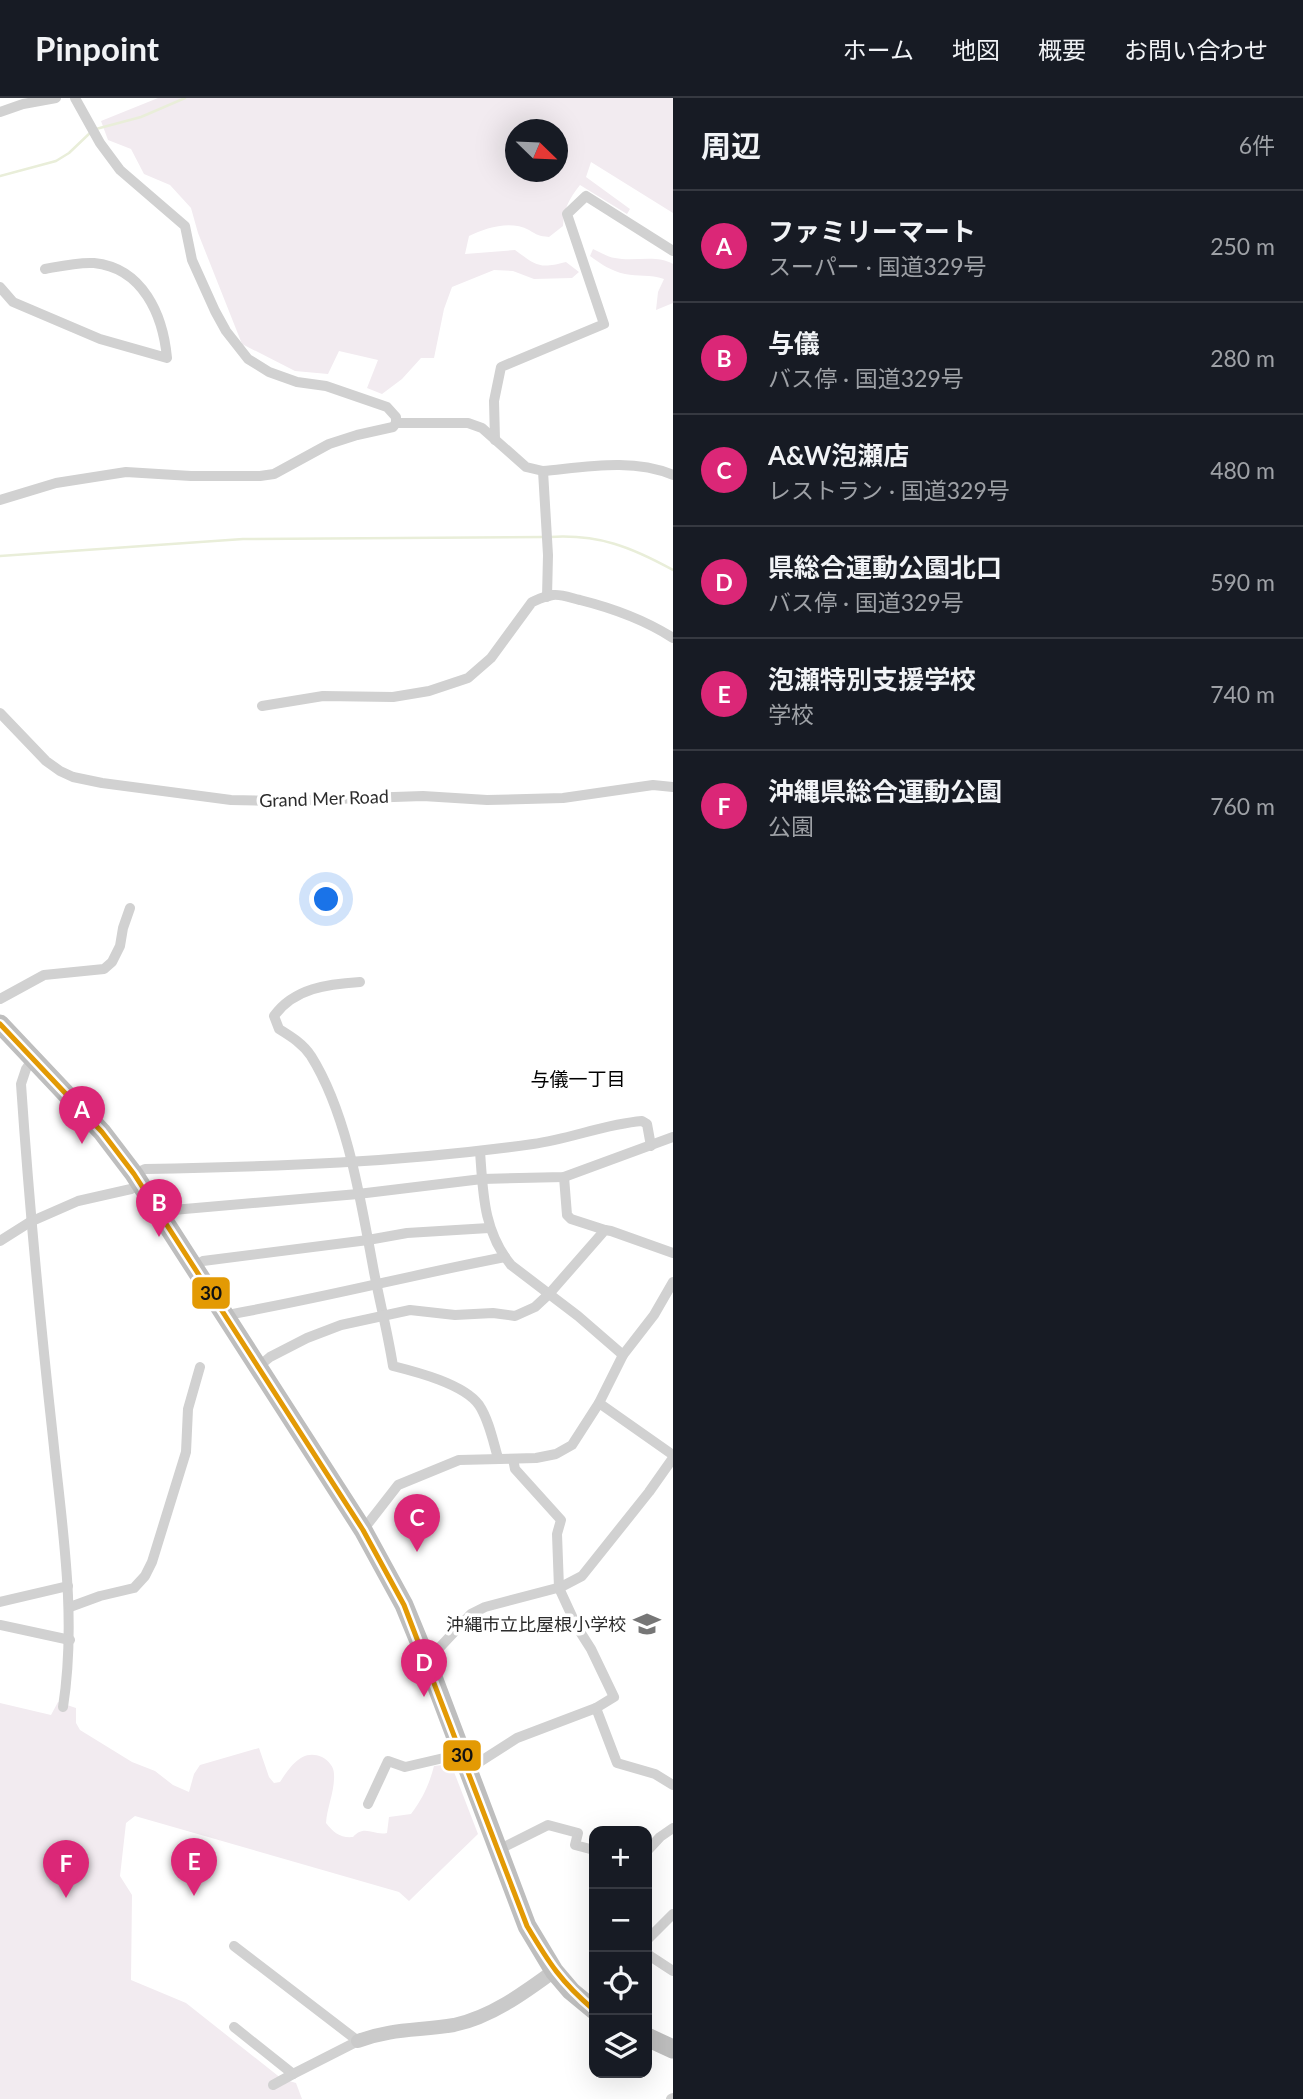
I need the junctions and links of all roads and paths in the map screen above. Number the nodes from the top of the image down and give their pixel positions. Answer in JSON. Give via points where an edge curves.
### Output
{"nodes":[{"id":1,"x":56,"y":98,"type":"edge"},
{"id":2,"x":75,"y":98,"type":"edge"},
{"id":3,"x":0,"y":112,"type":"edge"},
{"id":4,"x":673,"y":251,"type":"edge"},
{"id":5,"x":45,"y":269,"type":"dead end"},
{"id":6,"x":0,"y":287,"type":"edge"},
{"id":7,"x":396,"y":423,"type":"junction"},
{"id":8,"x":495,"y":440,"type":"junction"},
{"id":9,"x":544,"y":471,"type":"junction"},
{"id":10,"x":673,"y":475,"type":"edge"},
{"id":11,"x":0,"y":500,"type":"edge"},
{"id":12,"x":547,"y":597,"type":"junction"},
{"id":13,"x":673,"y":638,"type":"edge"},
{"id":14,"x":262,"y":706,"type":"dead end"},
{"id":15,"x":0,"y":712,"type":"edge"},
{"id":16,"x":673,"y":787,"type":"edge"},
{"id":17,"x":130,"y":908,"type":"dead end"},
{"id":18,"x":360,"y":982,"type":"dead end"},
{"id":19,"x":0,"y":999,"type":"edge"},
{"id":20,"x":0,"y":1024,"type":"edge"},
{"id":21,"x":33,"y":1059,"type":"junction"},
{"id":22,"x":673,"y":1137,"type":"edge"},
{"id":23,"x":651,"y":1146,"type":"junction"},
{"id":24,"x":480,"y":1151,"type":"junction"},
{"id":25,"x":351,"y":1162,"type":"junction"},
{"id":26,"x":564,"y":1177,"type":"junction"},
{"id":27,"x":137,"y":1178,"type":"junction"},
{"id":28,"x":482,"y":1179,"type":"junction"},
{"id":29,"x":358,"y":1194,"type":"junction"},
{"id":30,"x":163,"y":1217,"type":"junction"},
{"id":31,"x":30,"y":1222,"type":"junction"},
{"id":32,"x":489,"y":1228,"type":"junction"},
{"id":33,"x":604,"y":1230,"type":"junction"},
{"id":34,"x":368,"y":1240,"type":"junction"},
{"id":35,"x":0,"y":1241,"type":"edge"},
{"id":36,"x":673,"y":1253,"type":"edge"},
{"id":37,"x":505,"y":1257,"type":"junction"},
{"id":38,"x":194,"y":1266,"type":"junction"},
{"id":39,"x":673,"y":1282,"type":"edge"},
{"id":40,"x":376,"y":1284,"type":"junction"},
{"id":41,"x":549,"y":1294,"type":"junction"},
{"id":42,"x":226,"y":1315,"type":"junction"},
{"id":43,"x":384,"y":1316,"type":"junction"},
{"id":44,"x":623,"y":1355,"type":"junction"},
{"id":45,"x":200,"y":1367,"type":"dead end"},
{"id":46,"x":258,"y":1367,"type":"junction"},
{"id":47,"x":599,"y":1403,"type":"junction"},
{"id":48,"x":673,"y":1457,"type":"edge"},
{"id":49,"x":498,"y":1458,"type":"junction"},
{"id":50,"x":513,"y":1459,"type":"junction"},
{"id":51,"x":363,"y":1530,"type":"junction"},
{"id":52,"x":68,"y":1586,"type":"junction"},
{"id":53,"x":559,"y":1588,"type":"junction"},
{"id":54,"x":0,"y":1602,"type":"edge"},
{"id":55,"x":70,"y":1606,"type":"junction"},
{"id":56,"x":0,"y":1625,"type":"edge"},
{"id":57,"x":70,"y":1640,"type":"junction"},
{"id":58,"x":427,"y":1661,"type":"junction"},
{"id":59,"x":63,"y":1707,"type":"dead end"},
{"id":60,"x":596,"y":1708,"type":"junction"},
{"id":61,"x":464,"y":1761,"type":"junction"},
{"id":62,"x":673,"y":1784,"type":"edge"},
{"id":63,"x":368,"y":1804,"type":"dead end"},
{"id":64,"x":673,"y":1828,"type":"edge"},
{"id":65,"x":652,"y":1846,"type":"edge"},
{"id":66,"x":589,"y":1849,"type":"edge"},
{"id":67,"x":498,"y":1850,"type":"junction"},
{"id":68,"x":673,"y":1914,"type":"edge"},
{"id":69,"x":652,"y":1935,"type":"edge"},
{"id":70,"x":234,"y":1946,"type":"dead end"},
{"id":71,"x":652,"y":1957,"type":"edge"},
{"id":72,"x":673,"y":1971,"type":"edge"},
{"id":73,"x":554,"y":1972,"type":"junction"},
{"id":74,"x":589,"y":2001,"type":"edge"},
{"id":75,"x":233,"y":2027,"type":"dead end"},
{"id":76,"x":652,"y":2039,"type":"edge"},
{"id":77,"x":358,"y":2041,"type":"junction"},
{"id":78,"x":673,"y":2049,"type":"edge"},
{"id":79,"x":293,"y":2074,"type":"junction"},
{"id":80,"x":273,"y":2085,"type":"dead end"}],
"edges":[{"from":1,"to":3,"type":"street"},
{"from":2,"to":7,"type":"street","via":[[121,170],[185,226],[192,260],[215,311],[248,359],[297,382],[326,386],[388,408]]},
{"from":4,"to":8,"type":"street","via":[[586,196],[567,214],[604,324],[501,367],[494,401]]},
{"from":5,"to":6,"type":"street","via":[[92,263],[127,274],[153,304],[162,324],[167,358],[100,339],[13,302]]},
{"from":7,"to":8,"type":"street","via":[[468,423]]},
{"from":7,"to":11,"type":"street","via":[[329,444],[274,474],[191,477],[126,472],[57,483]]},
{"from":8,"to":9,"type":"street","via":[[526,467]]},
{"from":9,"to":10,"type":"street","via":[[640,466]]},
{"from":9,"to":12,"type":"street"},
{"from":12,"to":13,"type":"street","via":[[561,595],[604,606]]},
{"from":12,"to":14,"type":"street","via":[[532,602],[491,658],[468,678],[393,697],[323,696]]},
{"from":15,"to":16,"type":"street","name":"Grand Mer Road","via":[[46,761],[73,776],[231,800],[563,798],[653,785]]},
{"from":17,"to":19,"type":"street","via":[[120,946],[104,969],[44,975]]},
{"from":18,"to":25,"type":"street","via":[[298,994],[274,1016],[279,1029],[297,1039],[310,1055],[334,1100]]},
{"from":20,"to":21,"type":"highway"},
{"from":21,"to":27,"type":"highway","via":[[102,1132]]},
{"from":21,"to":31,"type":"street","via":[[21,1084]]},
{"from":22,"to":23,"type":"street"},
{"from":23,"to":24,"type":"street","via":[[647,1124],[642,1121]]},
{"from":23,"to":26,"type":"street"},
{"from":24,"to":25,"type":"street"},
{"from":24,"to":28,"type":"street"},
{"from":25,"to":27,"type":"street","via":[[145,1169]]},
{"from":25,"to":29,"type":"street"},
{"from":26,"to":28,"type":"street"},
{"from":26,"to":33,"type":"street","via":[[567,1215]]},
{"from":27,"to":30,"type":"highway"},
{"from":27,"to":31,"type":"street","via":[[131,1189],[78,1201]]},
{"from":28,"to":29,"type":"street"},
{"from":28,"to":32,"type":"street"},
{"from":29,"to":30,"type":"street","via":[[173,1210]]},
{"from":29,"to":34,"type":"street"},
{"from":30,"to":38,"type":"highway"},
{"from":31,"to":35,"type":"street"},
{"from":31,"to":52,"type":"street"},
{"from":32,"to":34,"type":"street"},
{"from":32,"to":37,"type":"street"},
{"from":33,"to":36,"type":"street"},
{"from":33,"to":41,"type":"street"},
{"from":34,"to":38,"type":"street","via":[[203,1261]]},
{"from":34,"to":40,"type":"street"},
{"from":37,"to":40,"type":"street"},
{"from":37,"to":41,"type":"street"},
{"from":38,"to":42,"type":"highway"},
{"from":39,"to":44,"type":"street"},
{"from":40,"to":42,"type":"street"},
{"from":40,"to":43,"type":"street"},
{"from":41,"to":43,"type":"street","via":[[515,1316],[410,1310]]},
{"from":41,"to":44,"type":"street"},
{"from":42,"to":46,"type":"highway"},
{"from":43,"to":46,"type":"street","via":[[307,1338]]},
{"from":43,"to":49,"type":"street","via":[[393,1366],[455,1387],[478,1404]]},
{"from":44,"to":47,"type":"street"},
{"from":45,"to":55,"type":"street","via":[[188,1409],[186,1452],[145,1576],[134,1588]]},
{"from":46,"to":51,"type":"highway"},
{"from":47,"to":48,"type":"street"},
{"from":47,"to":50,"type":"street","via":[[572,1445],[556,1454]]},
{"from":48,"to":53,"type":"street","via":[[582,1576]]},
{"from":49,"to":50,"type":"street"},
{"from":49,"to":51,"type":"street","via":[[459,1460],[398,1485]]},
{"from":50,"to":53,"type":"street","via":[[515,1469],[561,1520],[557,1534]]},
{"from":51,"to":58,"type":"highway","via":[[404,1605]]},
{"from":52,"to":54,"type":"street"},
{"from":52,"to":55,"type":"street"},
{"from":53,"to":58,"type":"street","via":[[471,1614]]},
{"from":53,"to":60,"type":"street","via":[[614,1697]]},
{"from":55,"to":57,"type":"street"},
{"from":56,"to":57,"type":"street"},
{"from":57,"to":59,"type":"street"},
{"from":58,"to":61,"type":"highway"},
{"from":60,"to":61,"type":"street"},
{"from":60,"to":62,"type":"street","via":[[617,1763]]},
{"from":61,"to":63,"type":"street","via":[[448,1757],[405,1767],[388,1761]]},
{"from":61,"to":67,"type":"highway"},
{"from":64,"to":65,"type":"street"},
{"from":66,"to":67,"type":"street","via":[[575,1845],[578,1833],[548,1825]]},
{"from":67,"to":73,"type":"highway","via":[[527,1926]]},
{"from":68,"to":69,"type":"street"},
{"from":70,"to":77,"type":"street"},
{"from":71,"to":72,"type":"street"},
{"from":73,"to":74,"type":"highway"},
{"from":73,"to":77,"type":"street","via":[[514,1999],[455,2024]]},
{"from":75,"to":79,"type":"street"},
{"from":76,"to":78,"type":"highway"},
{"from":77,"to":79,"type":"street"},
{"from":79,"to":80,"type":"street"}]}
